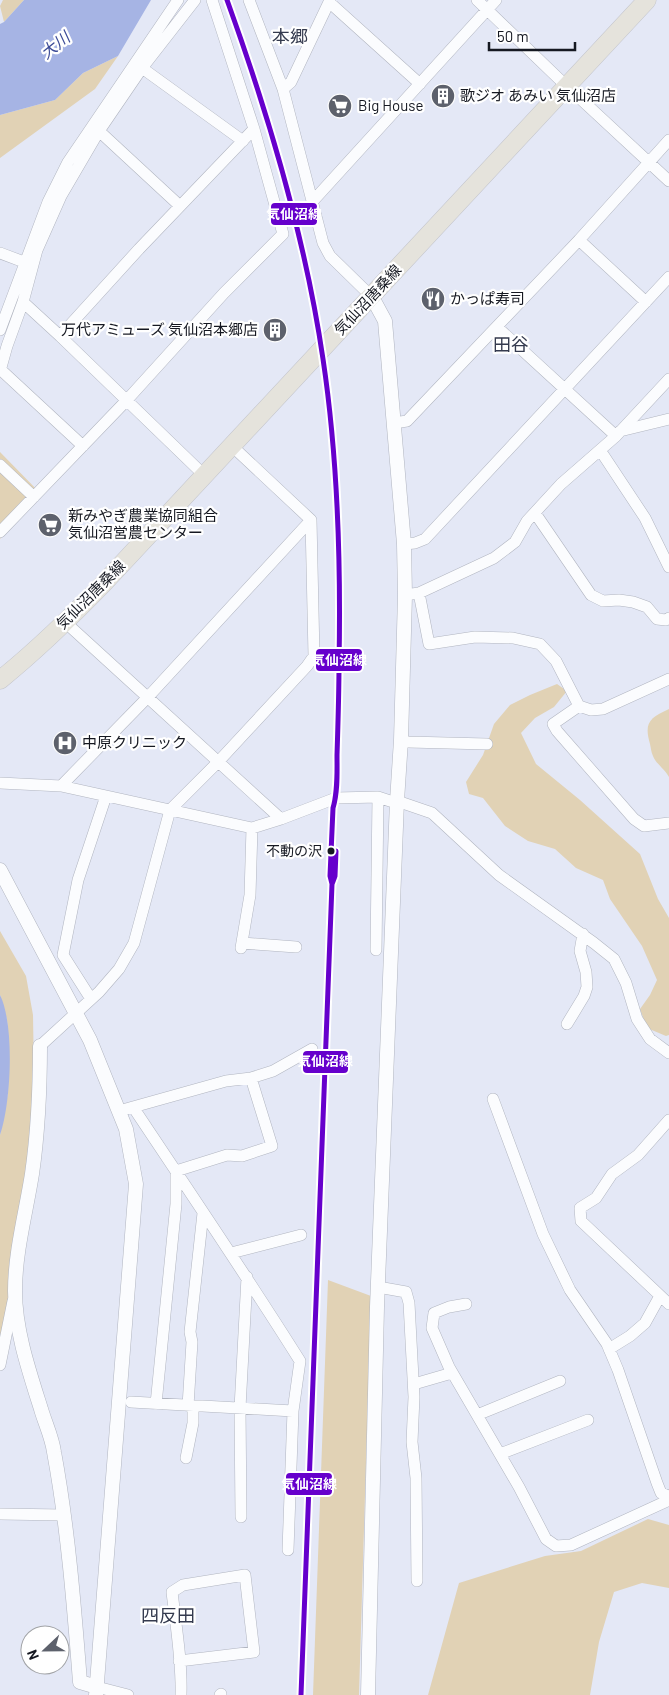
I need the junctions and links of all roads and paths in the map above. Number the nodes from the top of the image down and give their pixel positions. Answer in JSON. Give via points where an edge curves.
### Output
{"nodes":[{"id":1,"x":178,"y":0,"type":"edge"},
{"id":2,"x":195,"y":0,"type":"edge"},
{"id":3,"x":212,"y":0,"type":"edge"},
{"id":4,"x":249,"y":0,"type":"edge"},
{"id":5,"x":478,"y":0,"type":"edge"},
{"id":6,"x":496,"y":0,"type":"edge"},
{"id":7,"x":647,"y":0,"type":"edge"},
{"id":8,"x":329,"y":1,"type":"edge"},
{"id":9,"x":487,"y":9,"type":"junction"},
{"id":10,"x":142,"y":68,"type":"junction"},
{"id":11,"x":420,"y":84,"type":"junction"},
{"id":12,"x":567,"y":86,"type":"junction"},
{"id":13,"x":283,"y":89,"type":"junction"},
{"id":14,"x":254,"y":129,"type":"junction"},
{"id":15,"x":99,"y":131,"type":"junction"},
{"id":16,"x":669,"y":140,"type":"edge"},
{"id":17,"x":243,"y":141,"type":"junction"},
{"id":18,"x":649,"y":162,"type":"junction"},
{"id":19,"x":669,"y":181,"type":"edge"},
{"id":20,"x":312,"y":202,"type":"junction"},
{"id":21,"x":180,"y":206,"type":"junction"},
{"id":22,"x":578,"y":240,"type":"junction"},
{"id":23,"x":0,"y":253,"type":"edge"},
{"id":24,"x":24,"y":262,"type":"junction"},
{"id":25,"x":669,"y":277,"type":"edge"},
{"id":26,"x":372,"y":297,"type":"junction"},
{"id":27,"x":23,"y":302,"type":"junction"},
{"id":28,"x":646,"y":302,"type":"junction"},
{"id":29,"x":497,"y":327,"type":"junction"},
{"id":30,"x":0,"y":330,"type":"edge"},
{"id":31,"x":60,"y":336,"type":"junction"},
{"id":32,"x":0,"y":370,"type":"edge"},
{"id":33,"x":669,"y":379,"type":"edge"},
{"id":34,"x":565,"y":389,"type":"junction"},
{"id":35,"x":126,"y":401,"type":"junction"},
{"id":36,"x":669,"y":419,"type":"edge"},
{"id":37,"x":394,"y":423,"type":"junction"},
{"id":38,"x":618,"y":434,"type":"junction"},
{"id":39,"x":83,"y":446,"type":"junction"},
{"id":40,"x":232,"y":446,"type":"junction"},
{"id":41,"x":600,"y":450,"type":"junction"},
{"id":42,"x":0,"y":465,"type":"edge"},
{"id":43,"x":205,"y":476,"type":"junction"},
{"id":44,"x":34,"y":497,"type":"junction"},
{"id":45,"x":535,"y":513,"type":"junction"},
{"id":46,"x":311,"y":520,"type":"junction"},
{"id":47,"x":0,"y":532,"type":"edge"},
{"id":48,"x":404,"y":544,"type":"junction"},
{"id":49,"x":669,"y":567,"type":"edge"},
{"id":50,"x":412,"y":594,"type":"junction"},
{"id":51,"x":669,"y":618,"type":"edge"},
{"id":52,"x":66,"y":622,"type":"junction"},
{"id":53,"x":669,"y":679,"type":"edge"},
{"id":54,"x":0,"y":680,"type":"edge"},
{"id":55,"x":148,"y":697,"type":"junction"},
{"id":56,"x":579,"y":706,"type":"junction"},
{"id":57,"x":401,"y":740,"type":"junction"},
{"id":58,"x":487,"y":744,"type":"dead end"},
{"id":59,"x":218,"y":762,"type":"junction"},
{"id":60,"x":0,"y":783,"type":"edge"},
{"id":61,"x":61,"y":786,"type":"junction"},
{"id":62,"x":106,"y":796,"type":"junction"},
{"id":63,"x":378,"y":797,"type":"junction"},
{"id":64,"x":397,"y":801,"type":"junction"},
{"id":65,"x":170,"y":810,"type":"junction"},
{"id":66,"x":280,"y":819,"type":"junction"},
{"id":67,"x":669,"y":823,"type":"edge"},
{"id":68,"x":252,"y":828,"type":"junction"},
{"id":69,"x":0,"y":870,"type":"edge"},
{"id":70,"x":583,"y":934,"type":"junction"},
{"id":71,"x":296,"y":947,"type":"dead end"},
{"id":72,"x":376,"y":950,"type":"dead end"},
{"id":73,"x":91,"y":999,"type":"junction"},
{"id":74,"x":77,"y":1013,"type":"junction"},
{"id":75,"x":567,"y":1024,"type":"dead end"},
{"id":76,"x":40,"y":1046,"type":"joint"},
{"id":77,"x":312,"y":1049,"type":"dead end"},
{"id":78,"x":669,"y":1053,"type":"edge"},
{"id":79,"x":251,"y":1078,"type":"junction"},
{"id":80,"x":493,"y":1099,"type":"dead end"},
{"id":81,"x":134,"y":1106,"type":"junction"},
{"id":82,"x":119,"y":1111,"type":"junction"},
{"id":83,"x":669,"y":1120,"type":"edge"},
{"id":84,"x":176,"y":1171,"type":"junction"},
{"id":85,"x":203,"y":1213,"type":"junction"},
{"id":86,"x":301,"y":1235,"type":"dead end"},
{"id":87,"x":231,"y":1253,"type":"junction"},
{"id":88,"x":248,"y":1277,"type":"junction"},
{"id":89,"x":378,"y":1287,"type":"junction"},
{"id":90,"x":15,"y":1291,"type":"junction"},
{"id":91,"x":660,"y":1296,"type":"junction"},
{"id":92,"x":466,"y":1304,"type":"dead end"},
{"id":93,"x":669,"y":1304,"type":"edge"},
{"id":94,"x":609,"y":1349,"type":"junction"},
{"id":95,"x":0,"y":1365,"type":"edge"},
{"id":96,"x":452,"y":1372,"type":"junction"},
{"id":97,"x":560,"y":1381,"type":"dead end"},
{"id":98,"x":414,"y":1384,"type":"junction"},
{"id":99,"x":131,"y":1402,"type":"dead end"},
{"id":100,"x":156,"y":1404,"type":"junction"},
{"id":101,"x":190,"y":1406,"type":"junction"},
{"id":102,"x":240,"y":1408,"type":"junction"},
{"id":103,"x":293,"y":1411,"type":"junction"},
{"id":104,"x":477,"y":1415,"type":"junction"},
{"id":105,"x":588,"y":1420,"type":"dead end"},
{"id":106,"x":500,"y":1454,"type":"junction"},
{"id":107,"x":186,"y":1458,"type":"dead end"},
{"id":108,"x":669,"y":1496,"type":"edge"},
{"id":109,"x":0,"y":1514,"type":"edge"},
{"id":110,"x":64,"y":1515,"type":"junction"},
{"id":111,"x":241,"y":1516,"type":"dead end"},
{"id":112,"x":288,"y":1550,"type":"dead end"},
{"id":113,"x":417,"y":1581,"type":"dead end"},
{"id":114,"x":180,"y":1661,"type":"junction"},
{"id":115,"x":96,"y":1691,"type":"edge"},
{"id":116,"x":128,"y":1695,"type":"edge"},
{"id":117,"x":180,"y":1695,"type":"edge"},
{"id":118,"x":368,"y":1695,"type":"edge"}],
"edges":[{"from":1,"to":24,"type":"street","via":[[68,162]]},
{"from":2,"to":10,"type":"street"},
{"from":3,"to":14,"type":"street"},
{"from":4,"to":13,"type":"street"},
{"from":5,"to":9,"type":"street"},
{"from":6,"to":9,"type":"street"},
{"from":7,"to":12,"type":"main road","name":"気仙沼唐桑線"},
{"from":8,"to":11,"type":"street"},
{"from":8,"to":13,"type":"street","via":[[291,82]]},
{"from":9,"to":11,"type":"street"},
{"from":9,"to":12,"type":"street"},
{"from":10,"to":15,"type":"street"},
{"from":10,"to":17,"type":"street"},
{"from":11,"to":20,"type":"street"},
{"from":12,"to":18,"type":"street"},
{"from":12,"to":26,"type":"main road","name":"気仙沼唐桑線"},
{"from":13,"to":20,"type":"street"},
{"from":14,"to":17,"type":"street"},
{"from":14,"to":35,"type":"street","via":[[283,234],[224,293]]},
{"from":15,"to":21,"type":"street"},
{"from":15,"to":27,"type":"street","via":[[60,196],[38,250]]},
{"from":16,"to":18,"type":"street"},
{"from":17,"to":21,"type":"street"},
{"from":18,"to":19,"type":"street"},
{"from":18,"to":22,"type":"street"},
{"from":20,"to":26,"type":"street","via":[[323,243],[330,256]]},
{"from":21,"to":31,"type":"street"},
{"from":22,"to":28,"type":"street"},
{"from":22,"to":29,"type":"street"},
{"from":23,"to":24,"type":"street"},
{"from":24,"to":30,"type":"street"},
{"from":25,"to":28,"type":"street"},
{"from":26,"to":37,"type":"street","via":[[385,321]]},
{"from":26,"to":40,"type":"main road","name":"気仙沼唐桑線"},
{"from":27,"to":31,"type":"street"},
{"from":27,"to":32,"type":"street"},
{"from":28,"to":34,"type":"street"},
{"from":29,"to":34,"type":"street"},
{"from":29,"to":37,"type":"street","via":[[407,421]]},
{"from":31,"to":35,"type":"street"},
{"from":32,"to":39,"type":"street"},
{"from":33,"to":38,"type":"street"},
{"from":34,"to":38,"type":"street"},
{"from":34,"to":48,"type":"street","via":[[425,539]]},
{"from":35,"to":39,"type":"street"},
{"from":35,"to":43,"type":"street"},
{"from":36,"to":38,"type":"street"},
{"from":37,"to":48,"type":"street"},
{"from":38,"to":41,"type":"street"},
{"from":39,"to":44,"type":"street"},
{"from":40,"to":43,"type":"main road","name":"気仙沼唐桑線"},
{"from":40,"to":46,"type":"street"},
{"from":41,"to":45,"type":"street","via":[[561,484]]},
{"from":41,"to":49,"type":"street","via":[[645,518]]},
{"from":42,"to":44,"type":"street"},
{"from":43,"to":52,"type":"main road","name":"気仙沼唐桑線"},
{"from":44,"to":47,"type":"street"},
{"from":45,"to":50,"type":"street","via":[[515,542],[494,558]]},
{"from":45,"to":51,"type":"street","via":[[591,595],[603,601],[633,602],[647,607],[658,619]]},
{"from":46,"to":55,"type":"street"},
{"from":46,"to":59,"type":"street","via":[[314,656]]},
{"from":48,"to":50,"type":"street"},
{"from":50,"to":56,"type":"street","via":[[429,644],[475,637],[513,638],[540,644],[556,661]]},
{"from":50,"to":57,"type":"street"},
{"from":52,"to":54,"type":"main road","name":"気仙沼唐桑線"},
{"from":52,"to":55,"type":"street"},
{"from":53,"to":56,"type":"street","via":[[603,709]]},
{"from":55,"to":59,"type":"street"},
{"from":55,"to":61,"type":"street"},
{"from":56,"to":67,"type":"street","via":[[553,724],[557,731],[634,819],[644,826]]},
{"from":57,"to":58,"type":"street"},
{"from":57,"to":64,"type":"street"},
{"from":59,"to":65,"type":"street"},
{"from":59,"to":66,"type":"street"},
{"from":60,"to":61,"type":"street"},
{"from":61,"to":62,"type":"street"},
{"from":62,"to":65,"type":"street"},
{"from":62,"to":73,"type":"street","via":[[78,880],[63,955]]},
{"from":63,"to":64,"type":"street"},
{"from":63,"to":66,"type":"street","via":[[336,798]]},
{"from":63,"to":72,"type":"street"},
{"from":64,"to":70,"type":"street","via":[[432,813],[499,875]]},
{"from":64,"to":89,"type":"street"},
{"from":65,"to":68,"type":"street"},
{"from":65,"to":73,"type":"street","via":[[134,943],[119,969]]},
{"from":66,"to":68,"type":"street"},
{"from":68,"to":71,"type":"street","via":[[250,896],[242,946]]},
{"from":69,"to":74,"type":"street"},
{"from":70,"to":75,"type":"street","via":[[580,951],[587,987]]},
{"from":70,"to":78,"type":"street","via":[[614,959],[626,983],[637,1019],[650,1039]]},
{"from":73,"to":74,"type":"street"},
{"from":74,"to":76,"type":"street"},
{"from":74,"to":82,"type":"street"},
{"from":76,"to":90,"type":"street","via":[[35,1145]]},
{"from":77,"to":79,"type":"street","via":[[273,1071]]},
{"from":79,"to":81,"type":"street","via":[[226,1081]]},
{"from":79,"to":84,"type":"street","via":[[272,1146],[242,1156],[227,1155]]},
{"from":80,"to":94,"type":"street","via":[[543,1234],[570,1290]]},
{"from":81,"to":82,"type":"street"},
{"from":81,"to":84,"type":"street"},
{"from":82,"to":115,"type":"street","via":[[126,1129],[136,1184]]},
{"from":83,"to":91,"type":"street","via":[[638,1155],[612,1174],[596,1198],[580,1208],[581,1221]]},
{"from":84,"to":85,"type":"street"},
{"from":84,"to":100,"type":"street","via":[[176,1204]]},
{"from":85,"to":87,"type":"street"},
{"from":85,"to":101,"type":"street","via":[[190,1332]]},
{"from":86,"to":87,"type":"street"},
{"from":87,"to":88,"type":"street"},
{"from":88,"to":102,"type":"street"},
{"from":88,"to":103,"type":"street","via":[[300,1361]]},
{"from":89,"to":98,"type":"street","via":[[406,1292]]},
{"from":89,"to":118,"type":"street"},
{"from":90,"to":95,"type":"street"},
{"from":90,"to":110,"type":"street","via":[[30,1375],[54,1450]]},
{"from":91,"to":93,"type":"street"},
{"from":91,"to":94,"type":"street","via":[[646,1323]]},
{"from":92,"to":96,"type":"street","via":[[434,1313],[432,1328]]},
{"from":94,"to":108,"type":"street","via":[[661,1493]]},
{"from":96,"to":98,"type":"street"},
{"from":96,"to":104,"type":"street"},
{"from":97,"to":104,"type":"street"},
{"from":98,"to":113,"type":"street","via":[[412,1442],[416,1478]]},
{"from":99,"to":100,"type":"street"},
{"from":100,"to":101,"type":"street"},
{"from":101,"to":102,"type":"street"},
{"from":101,"to":107,"type":"street","via":[[194,1424]]},
{"from":102,"to":103,"type":"street"},
{"from":102,"to":111,"type":"street"},
{"from":103,"to":112,"type":"street"},
{"from":104,"to":106,"type":"street"},
{"from":105,"to":106,"type":"street"},
{"from":106,"to":108,"type":"street","via":[[546,1539],[556,1546],[571,1545],[667,1501]]},
{"from":109,"to":110,"type":"street"},
{"from":110,"to":115,"type":"street","via":[[80,1682]]},
{"from":114,"to":114,"type":"street","via":[[172,1592],[183,1585],[245,1575],[254,1652]]},
{"from":114,"to":117,"type":"street"},
{"from":115,"to":116,"type":"street"}]}
